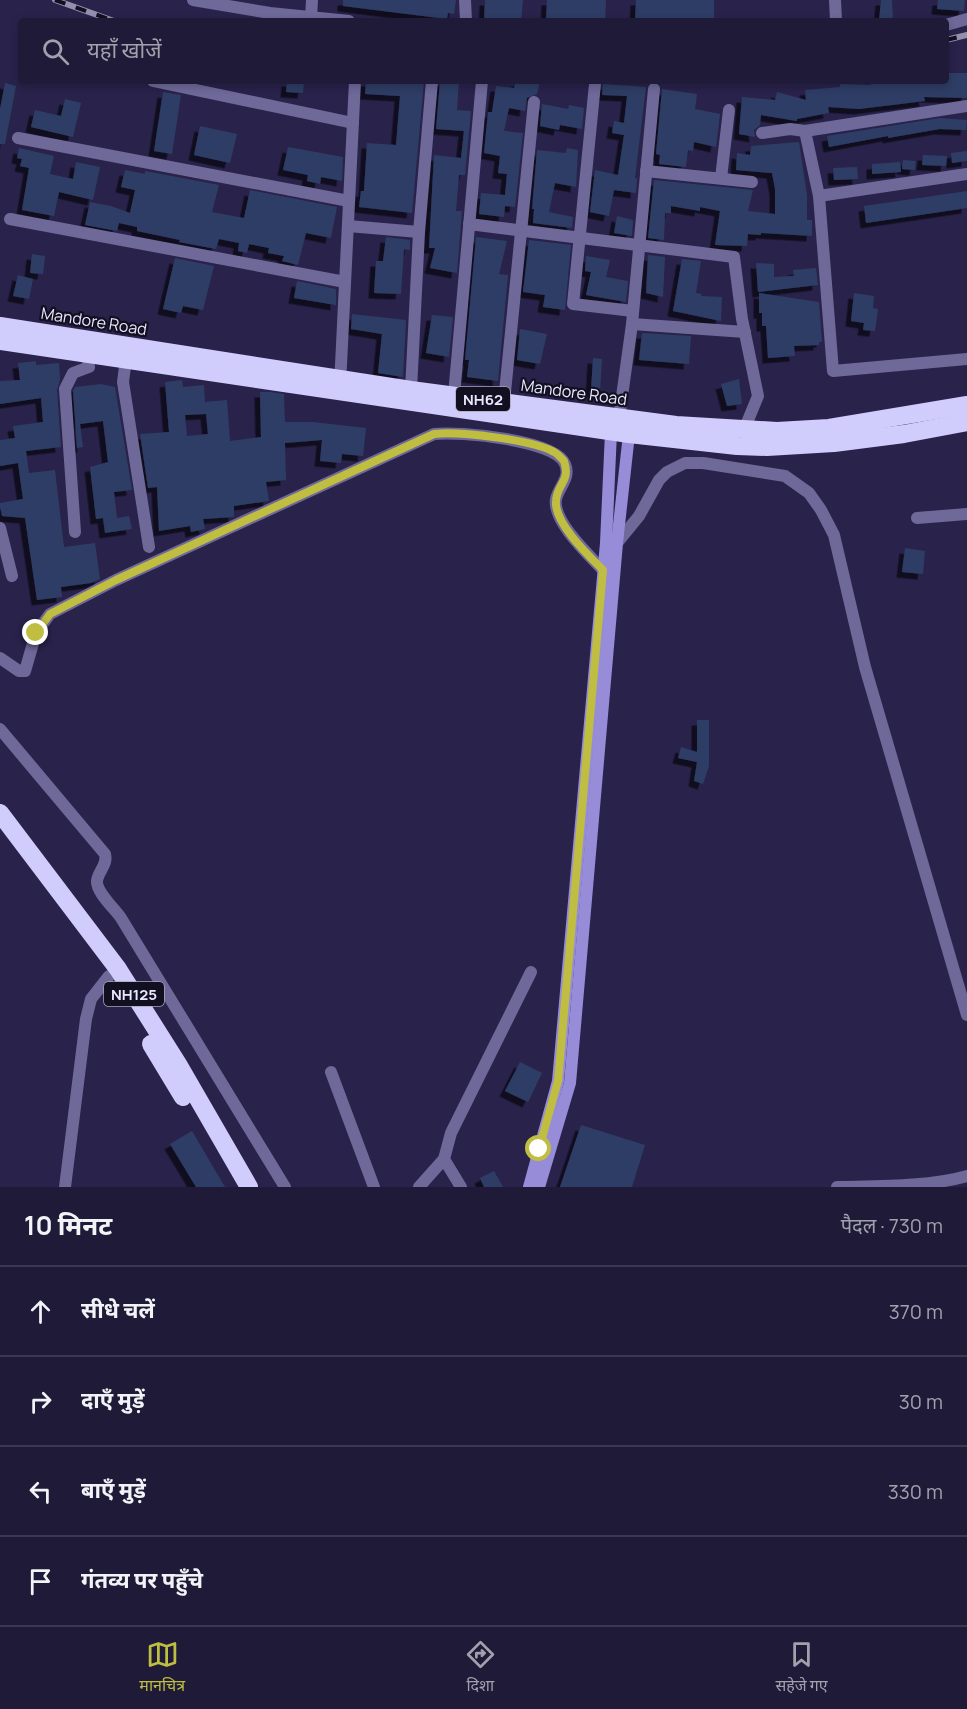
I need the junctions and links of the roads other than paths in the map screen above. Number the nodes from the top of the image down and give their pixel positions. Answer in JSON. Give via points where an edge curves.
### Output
{"nodes":[{"id":1,"x":193,"y":0,"type":"edge"},
{"id":2,"x":312,"y":0,"type":"edge"},
{"id":3,"x":465,"y":0,"type":"edge"},
{"id":4,"x":836,"y":0,"type":"edge"},
{"id":5,"x":311,"y":18,"type":"joint"},
{"id":6,"x":466,"y":18,"type":"edge"},
{"id":7,"x":836,"y":18,"type":"edge"},
{"id":8,"x":967,"y":19,"type":"edge"},
{"id":9,"x":949,"y":24,"type":"edge"},
{"id":10,"x":167,"y":84,"type":"edge"},
{"id":11,"x":355,"y":84,"type":"edge"},
{"id":12,"x":432,"y":84,"type":"edge"},
{"id":13,"x":482,"y":84,"type":"edge"},
{"id":14,"x":595,"y":84,"type":"dead end"},
{"id":15,"x":654,"y":89,"type":"dead end"},
{"id":16,"x":534,"y":102,"type":"dead end"},
{"id":17,"x":967,"y":106,"type":"edge"},
{"id":18,"x":729,"y":110,"type":"dead end"},
{"id":19,"x":353,"y":123,"type":"junction"},
{"id":20,"x":805,"y":131,"type":"junction"},
{"id":21,"x":762,"y":133,"type":"dead end"},
{"id":22,"x":18,"y":138,"type":"dead end"},
{"id":23,"x":646,"y":171,"type":"junction"},
{"id":24,"x":967,"y":174,"type":"edge"},
{"id":25,"x":721,"y":178,"type":"junction"},
{"id":26,"x":752,"y":182,"type":"dead end"},
{"id":27,"x":819,"y":196,"type":"junction"},
{"id":28,"x":349,"y":201,"type":"junction"},
{"id":29,"x":10,"y":219,"type":"dead end"},
{"id":30,"x":469,"y":224,"type":"junction"},
{"id":31,"x":348,"y":226,"type":"junction"},
{"id":32,"x":521,"y":230,"type":"junction"},
{"id":33,"x":419,"y":231,"type":"junction"},
{"id":34,"x":579,"y":238,"type":"junction"},
{"id":35,"x":640,"y":245,"type":"junction"},
{"id":36,"x":345,"y":282,"type":"junction"},
{"id":37,"x":633,"y":318,"type":"junction"},
{"id":38,"x":0,"y":326,"type":"edge"},
{"id":39,"x":745,"y":332,"type":"junction"},
{"id":40,"x":0,"y":341,"type":"edge"},
{"id":41,"x":87,"y":352,"type":"junction"},
{"id":42,"x":126,"y":359,"type":"junction"},
{"id":43,"x":967,"y":359,"type":"edge"},
{"id":44,"x":340,"y":385,"type":"junction"},
{"id":45,"x":411,"y":390,"type":"junction"},
{"id":46,"x":453,"y":395,"type":"junction"},
{"id":47,"x":504,"y":402,"type":"junction"},
{"id":48,"x":967,"y":405,"type":"edge"},
{"id":49,"x":967,"y":422,"type":"edge"},
{"id":50,"x":615,"y":425,"type":"junction"},
{"id":51,"x":744,"y":430,"type":"junction"},
{"id":52,"x":629,"y":434,"type":"junction"},
{"id":53,"x":614,"y":511,"type":"junction"},
{"id":54,"x":967,"y":514,"type":"edge"},
{"id":55,"x":916,"y":518,"type":"dead end"},
{"id":56,"x":0,"y":528,"type":"edge"},
{"id":57,"x":75,"y":532,"type":"dead end"},
{"id":58,"x":617,"y":543,"type":"junction"},
{"id":59,"x":149,"y":547,"type":"dead end"},
{"id":60,"x":603,"y":570,"type":"junction"},
{"id":61,"x":12,"y":576,"type":"dead end"},
{"id":62,"x":0,"y":658,"type":"edge"},
{"id":63,"x":0,"y":729,"type":"edge"},
{"id":64,"x":0,"y":813,"type":"edge"},
{"id":65,"x":0,"y":832,"type":"edge"},
{"id":66,"x":531,"y":972,"type":"dead end"},
{"id":67,"x":109,"y":976,"type":"junction"},
{"id":68,"x":967,"y":1015,"type":"edge"},
{"id":69,"x":332,"y":1072,"type":"dead end"},
{"id":70,"x":564,"y":1082,"type":"junction"},
{"id":71,"x":444,"y":1159,"type":"junction"},
{"id":72,"x":967,"y":1176,"type":"edge"},
{"id":73,"x":65,"y":1187,"type":"edge"},
{"id":74,"x":235,"y":1187,"type":"edge"},
{"id":75,"x":249,"y":1187,"type":"edge"},
{"id":76,"x":285,"y":1187,"type":"edge"},
{"id":77,"x":374,"y":1187,"type":"edge"},
{"id":78,"x":419,"y":1187,"type":"edge"},
{"id":79,"x":461,"y":1187,"type":"edge"},
{"id":80,"x":529,"y":1187,"type":"edge"},
{"id":81,"x":539,"y":1187,"type":"edge"},
{"id":82,"x":837,"y":1187,"type":"edge"}],
"edges":[{"from":1,"to":5,"type":"street"},
{"from":2,"to":5,"type":"street"},
{"from":3,"to":6,"type":"street"},
{"from":4,"to":7,"type":"street"},
{"from":8,"to":9,"type":"street"},
{"from":10,"to":19,"type":"street"},
{"from":11,"to":19,"type":"street"},
{"from":12,"to":33,"type":"street"},
{"from":13,"to":30,"type":"street"},
{"from":14,"to":34,"type":"street"},
{"from":15,"to":23,"type":"street"},
{"from":16,"to":32,"type":"street"},
{"from":17,"to":20,"type":"street"},
{"from":18,"to":25,"type":"street"},
{"from":19,"to":28,"type":"street"},
{"from":20,"to":21,"type":"street"},
{"from":20,"to":27,"type":"street"},
{"from":22,"to":28,"type":"street"},
{"from":23,"to":25,"type":"street"},
{"from":23,"to":35,"type":"street"},
{"from":24,"to":27,"type":"street"},
{"from":25,"to":26,"type":"street"},
{"from":27,"to":43,"type":"street","via":[[833,371]]},
{"from":28,"to":31,"type":"street"},
{"from":29,"to":36,"type":"street"},
{"from":30,"to":32,"type":"street"},
{"from":30,"to":46,"type":"street"},
{"from":31,"to":33,"type":"street"},
{"from":31,"to":36,"type":"street"},
{"from":32,"to":34,"type":"street"},
{"from":32,"to":47,"type":"street"},
{"from":33,"to":45,"type":"street"},
{"from":34,"to":35,"type":"street"},
{"from":34,"to":37,"type":"street","via":[[573,304]]},
{"from":35,"to":37,"type":"street"},
{"from":35,"to":39,"type":"street","via":[[734,257]]},
{"from":36,"to":44,"type":"street"},
{"from":37,"to":39,"type":"street"},
{"from":37,"to":50,"type":"street"},
{"from":38,"to":44,"type":"highway","name":"Mandore Road","number":"NH62"},
{"from":39,"to":51,"type":"street","via":[[758,396]]},
{"from":40,"to":41,"type":"highway","name":"Mandore Road","number":"NH62"},
{"from":41,"to":42,"type":"highway","name":"Mandore Road","number":"NH62"},
{"from":41,"to":57,"type":"street","via":[[89,367],[73,373],[65,389]]},
{"from":42,"to":44,"type":"highway","name":"Mandore Road","number":"NH62"},
{"from":42,"to":59,"type":"street","via":[[123,382]]},
{"from":44,"to":45,"type":"highway","name":"Mandore Road","number":"NH62"},
{"from":44,"to":50,"type":"highway","name":"Mandore Road","number":"NH62"},
{"from":45,"to":46,"type":"highway","name":"Mandore Road","number":"NH62"},
{"from":46,"to":47,"type":"highway","name":"Mandore Road","number":"NH62"},
{"from":47,"to":50,"type":"highway","name":"Mandore Road","number":"NH62"},
{"from":48,"to":51,"type":"highway","name":"Mandore Road","number":"NH62","via":[[829,428]]},
{"from":49,"to":52,"type":"highway","name":"Mandore Road","number":"NH62","via":[[881,437],[767,447]]},
{"from":50,"to":51,"type":"highway","name":"Mandore Road","number":"NH62"},
{"from":50,"to":52,"type":"highway","name":"Mandore Road","number":"NH62"},
{"from":50,"to":53,"type":"street"},
{"from":52,"to":53,"type":"street"},
{"from":53,"to":58,"type":"street"},
{"from":53,"to":60,"type":"street"},
{"from":54,"to":55,"type":"street"},
{"from":56,"to":61,"type":"street"},
{"from":58,"to":68,"type":"street","via":[[636,521],[659,480],[685,463],[785,476],[796,482],[821,510],[834,536],[866,667]]},
{"from":58,"to":70,"type":"street"},
{"from":60,"to":62,"type":"street","via":[[577,544],[557,508],[567,471],[555,452],[508,440],[434,434],[50,614],[36,633],[25,671]]},
{"from":60,"to":70,"type":"street"},
{"from":63,"to":76,"type":"street","via":[[105,854],[105,865],[97,880],[99,889],[121,918]]},
{"from":64,"to":75,"type":"highway","number":"NH125","via":[[118,969]]},
{"from":65,"to":67,"type":"highway","number":"NH125"},
{"from":66,"to":71,"type":"street","via":[[464,1103]]},
{"from":67,"to":73,"type":"street","via":[[91,999],[86,1018]]},
{"from":67,"to":74,"type":"highway","number":"NH125"},
{"from":69,"to":77,"type":"street"},
{"from":70,"to":80,"type":"street"},
{"from":70,"to":81,"type":"street"},
{"from":71,"to":78,"type":"street"},
{"from":71,"to":79,"type":"street"},
{"from":72,"to":82,"type":"street","via":[[929,1185]]}]}
